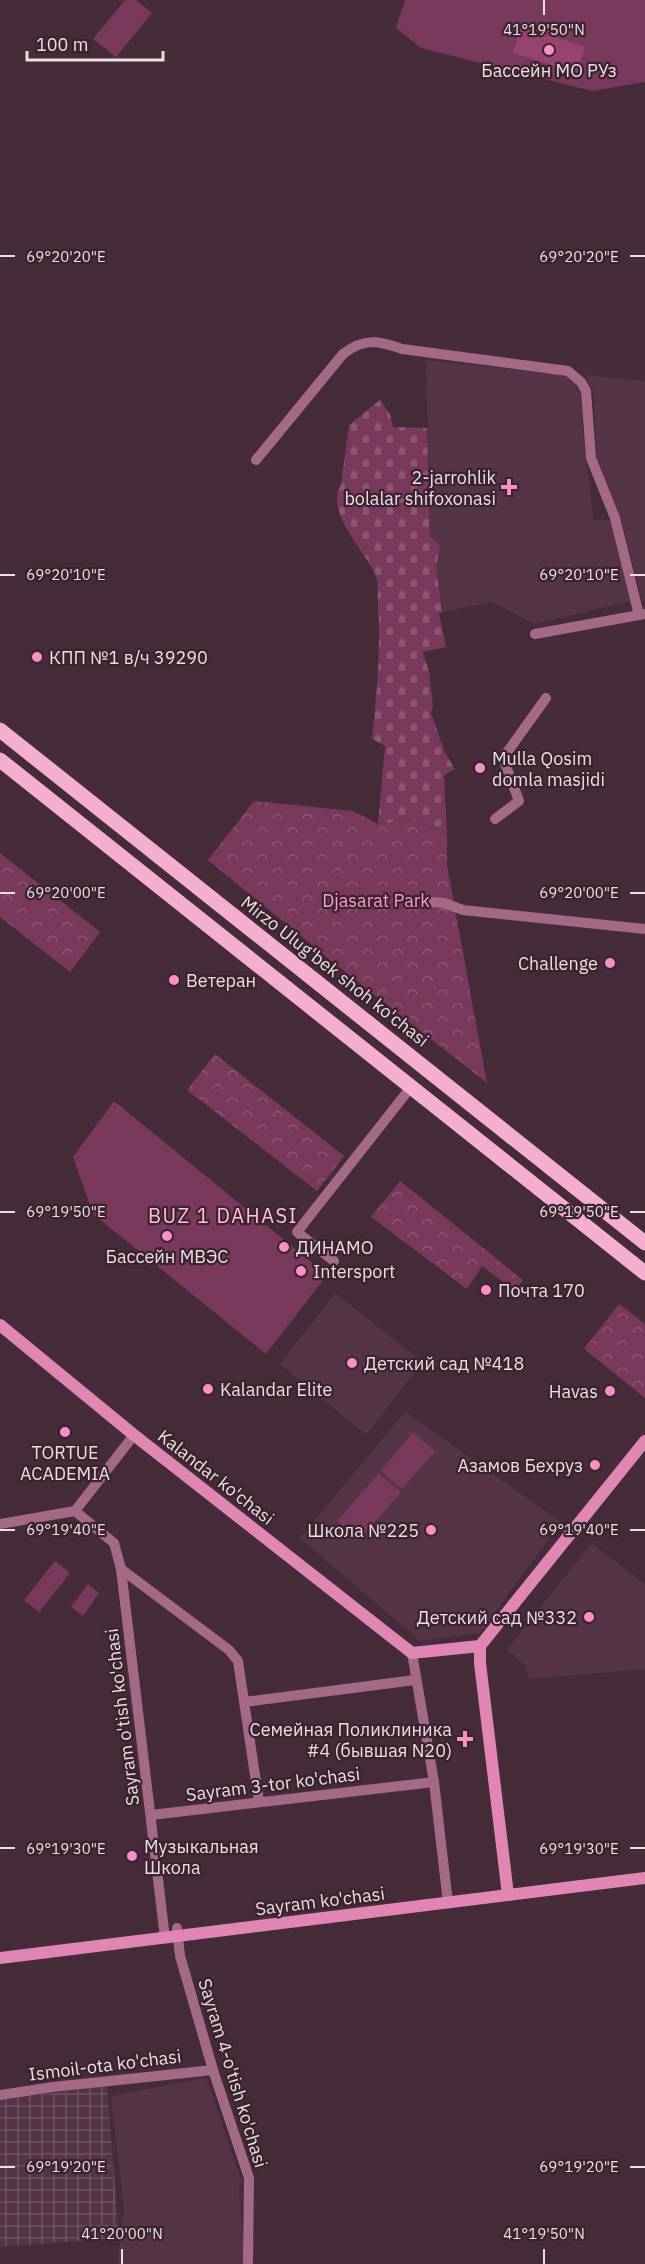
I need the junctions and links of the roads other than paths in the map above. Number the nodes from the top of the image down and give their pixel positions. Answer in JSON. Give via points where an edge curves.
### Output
{"nodes":[{"id":1,"x":256,"y":459,"type":"dead end"},
{"id":2,"x":642,"y":614,"type":"edge"},
{"id":3,"x":535,"y":634,"type":"dead end"},
{"id":4,"x":546,"y":698,"type":"dead end"},
{"id":5,"x":0,"y":730,"type":"edge"},
{"id":6,"x":0,"y":760,"type":"edge"},
{"id":7,"x":495,"y":819,"type":"dead end"},
{"id":8,"x":432,"y":902,"type":"dead end"},
{"id":9,"x":645,"y":929,"type":"edge"},
{"id":10,"x":411,"y":1087,"type":"junction"},
{"id":11,"x":645,"y":1243,"type":"edge"},
{"id":12,"x":334,"y":1261,"type":"dead end"},
{"id":13,"x":645,"y":1273,"type":"edge"},
{"id":14,"x":0,"y":1325,"type":"edge"},
{"id":15,"x":134,"y":1436,"type":"junction"},
{"id":16,"x":645,"y":1441,"type":"edge"},
{"id":17,"x":75,"y":1511,"type":"junction"},
{"id":18,"x":0,"y":1524,"type":"edge"},
{"id":19,"x":121,"y":1569,"type":"junction"},
{"id":20,"x":480,"y":1646,"type":"junction"},
{"id":21,"x":412,"y":1653,"type":"junction"},
{"id":22,"x":415,"y":1680,"type":"junction"},
{"id":23,"x":244,"y":1702,"type":"junction"},
{"id":24,"x":434,"y":1782,"type":"junction"},
{"id":25,"x":259,"y":1802,"type":"junction"},
{"id":26,"x":151,"y":1815,"type":"junction"},
{"id":27,"x":645,"y":1870,"type":"edge"},
{"id":28,"x":645,"y":1878,"type":"edge"},
{"id":29,"x":508,"y":1891,"type":"junction"},
{"id":30,"x":448,"y":1899,"type":"junction"},
{"id":31,"x":171,"y":1933,"type":"junction"},
{"id":32,"x":0,"y":1950,"type":"edge"},
{"id":33,"x":0,"y":1958,"type":"edge"},
{"id":34,"x":213,"y":2070,"type":"junction"},
{"id":35,"x":0,"y":2095,"type":"edge"},
{"id":36,"x":248,"y":2264,"type":"edge"}],
"edges":[{"from":1,"to":2,"type":"street","via":[[344,354],[364,343],[378,341],[402,349],[568,371],[586,391],[591,458],[615,518]]},
{"from":2,"to":3,"type":"street"},
{"from":4,"to":7,"type":"street","via":[[503,758],[519,801]]},
{"from":5,"to":11,"type":"main road","name":"Mirzo Ulug'bek shoh ko'chasi"},
{"from":6,"to":10,"type":"main road"},
{"from":8,"to":9,"type":"street","via":[[463,910]]},
{"from":10,"to":12,"type":"street","via":[[297,1232]]},
{"from":10,"to":13,"type":"main road"},
{"from":14,"to":15,"type":"street","name":"Kalandar ko'chasi"},
{"from":15,"to":17,"type":"street"},
{"from":15,"to":21,"type":"street","name":"Kalandar ko'chasi"},
{"from":16,"to":20,"type":"street"},
{"from":17,"to":18,"type":"street"},
{"from":17,"to":19,"type":"street","name":"Sayram o'tish ko'chasi","via":[[114,1543]]},
{"from":19,"to":23,"type":"street","via":[[232,1654],[240,1665]]},
{"from":19,"to":26,"type":"street","name":"Sayram o'tish ko'chasi"},
{"from":20,"to":21,"type":"street"},
{"from":20,"to":29,"type":"street"},
{"from":21,"to":22,"type":"street"},
{"from":22,"to":23,"type":"street"},
{"from":22,"to":24,"type":"street"},
{"from":23,"to":25,"type":"street"},
{"from":24,"to":25,"type":"street","name":"Sayram 3-tor ko'chasi"},
{"from":24,"to":30,"type":"street"},
{"from":25,"to":26,"type":"street","name":"Sayram 3-tor ko'chasi"},
{"from":26,"to":31,"type":"street","name":"Sayram o'tish ko'chasi"},
{"from":27,"to":29,"type":"street","name":"Sayram ko'chasi"},
{"from":28,"to":29,"type":"street","name":"Sayram ko'chasi"},
{"from":29,"to":30,"type":"street","name":"Sayram ko'chasi"},
{"from":30,"to":31,"type":"street","name":"Sayram ko'chasi"},
{"from":31,"to":32,"type":"street","name":"Sayram ko'chasi"},
{"from":31,"to":33,"type":"street","name":"Sayram ko'chasi"},
{"from":31,"to":34,"type":"street","name":"Sayram 4-o'tish ko'chasi"},
{"from":34,"to":35,"type":"street","name":"Ismoil-ota ko'chasi"},
{"from":34,"to":36,"type":"street","name":"Sayram 4-o'tish ko'chasi","via":[[249,2178]]}]}
